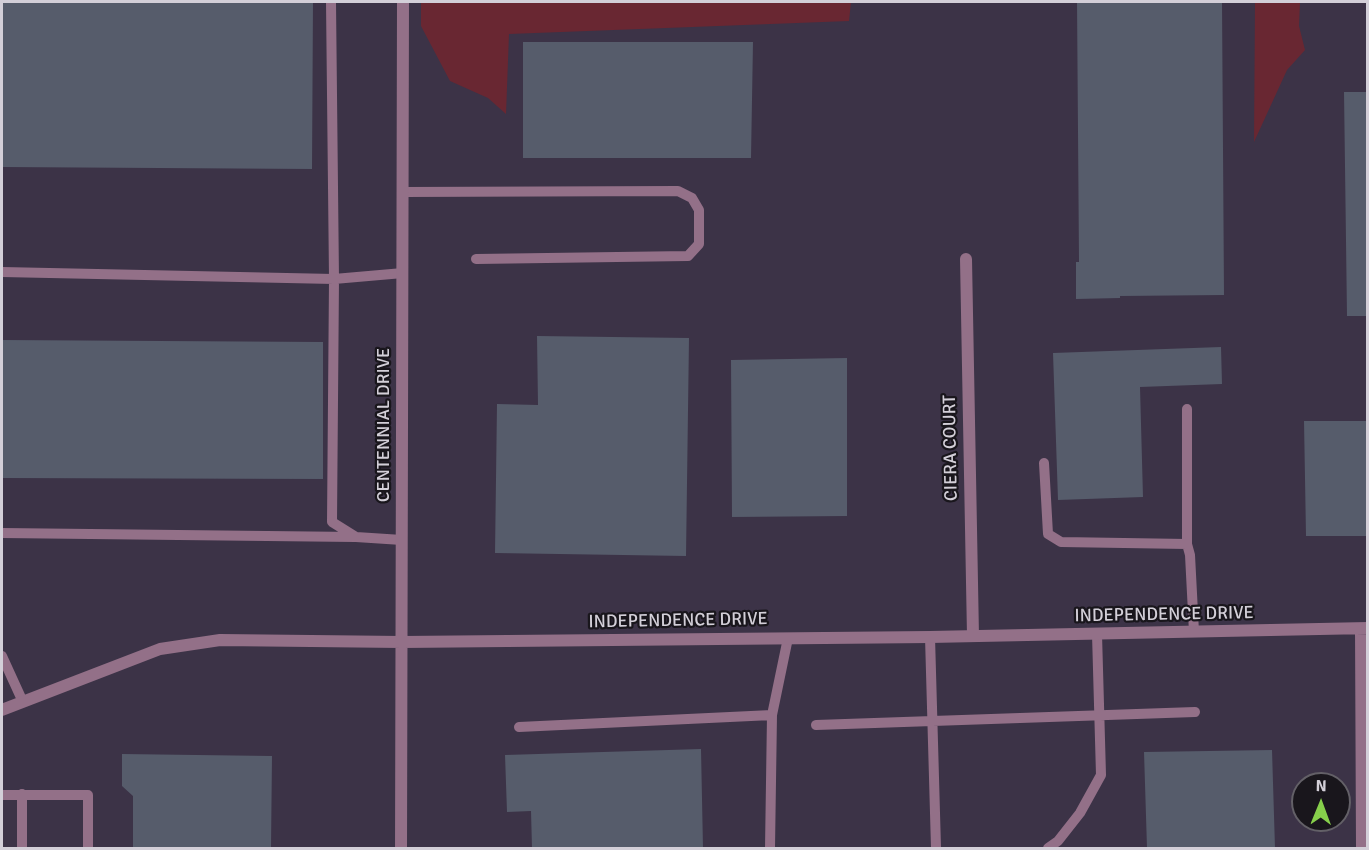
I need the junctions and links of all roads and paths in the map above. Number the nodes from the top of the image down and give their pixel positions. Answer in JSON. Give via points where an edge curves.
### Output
{"nodes":[{"id":1,"x":331,"y":2,"type":"edge"},
{"id":2,"x":403,"y":2,"type":"edge"},
{"id":3,"x":403,"y":192,"type":"junction"},
{"id":4,"x":476,"y":259,"type":"dead end"},
{"id":5,"x":966,"y":259,"type":"dead end"},
{"id":6,"x":2,"y":272,"type":"edge"},
{"id":7,"x":403,"y":273,"type":"junction"},
{"id":8,"x":334,"y":279,"type":"junction"},
{"id":9,"x":1187,"y":410,"type":"dead end"},
{"id":10,"x":1044,"y":463,"type":"dead end"},
{"id":11,"x":2,"y":533,"type":"edge"},
{"id":12,"x":356,"y":537,"type":"junction"},
{"id":13,"x":402,"y":540,"type":"junction"},
{"id":14,"x":1187,"y":544,"type":"junction"},
{"id":15,"x":1364,"y":628,"type":"edge"},
{"id":16,"x":1194,"y":632,"type":"junction"},
{"id":17,"x":1097,"y":634,"type":"junction"},
{"id":18,"x":973,"y":636,"type":"junction"},
{"id":19,"x":930,"y":637,"type":"junction"},
{"id":20,"x":788,"y":638,"type":"junction"},
{"id":21,"x":402,"y":642,"type":"junction"},
{"id":22,"x":2,"y":656,"type":"edge"},
{"id":23,"x":23,"y":702,"type":"junction"},
{"id":24,"x":2,"y":710,"type":"edge"},
{"id":25,"x":1195,"y":712,"type":"dead end"},
{"id":26,"x":772,"y":715,"type":"junction"},
{"id":27,"x":1099,"y":716,"type":"junction"},
{"id":28,"x":932,"y":723,"type":"junction"},
{"id":29,"x":816,"y":725,"type":"dead end"},
{"id":30,"x":519,"y":727,"type":"dead end"},
{"id":31,"x":22,"y":794,"type":"junction"},
{"id":32,"x":2,"y":795,"type":"edge"},
{"id":33,"x":22,"y":849,"type":"edge"},
{"id":34,"x":88,"y":849,"type":"edge"},
{"id":35,"x":401,"y":849,"type":"edge"},
{"id":36,"x":770,"y":849,"type":"edge"},
{"id":37,"x":936,"y":849,"type":"edge"},
{"id":38,"x":1048,"y":849,"type":"edge"},
{"id":39,"x":1362,"y":849,"type":"edge"}],
"edges":[{"from":1,"to":8,"type":"lane"},
{"from":2,"to":3,"type":"street","name":"CENTENNIAL DRIVE"},
{"from":3,"to":4,"type":"lane","via":[[678,191],[692,198],[699,210],[699,244],[688,256]]},
{"from":3,"to":7,"type":"street","name":"CENTENNIAL DRIVE"},
{"from":5,"to":18,"type":"street","name":"CIERA COURT"},
{"from":6,"to":8,"type":"lane"},
{"from":7,"to":8,"type":"lane"},
{"from":7,"to":13,"type":"street","name":"CENTENNIAL DRIVE"},
{"from":8,"to":12,"type":"lane","via":[[332,522]]},
{"from":9,"to":14,"type":"lane"},
{"from":10,"to":14,"type":"lane","via":[[1048,534],[1060,542]]},
{"from":11,"to":12,"type":"lane"},
{"from":12,"to":13,"type":"lane"},
{"from":13,"to":21,"type":"street","name":"CENTENNIAL DRIVE"},
{"from":14,"to":16,"type":"lane"},
{"from":15,"to":16,"type":"street","name":"INDEPENDENCE DRIVE"},
{"from":15,"to":39,"type":"street"},
{"from":16,"to":17,"type":"street","name":"INDEPENDENCE DRIVE"},
{"from":17,"to":18,"type":"street","name":"INDEPENDENCE DRIVE"},
{"from":17,"to":27,"type":"lane"},
{"from":18,"to":19,"type":"street","name":"INDEPENDENCE DRIVE"},
{"from":19,"to":20,"type":"street","name":"INDEPENDENCE DRIVE"},
{"from":19,"to":28,"type":"lane"},
{"from":20,"to":21,"type":"street","name":"INDEPENDENCE DRIVE"},
{"from":20,"to":26,"type":"lane"},
{"from":21,"to":23,"type":"street","name":"INDEPENDENCE DRIVE","via":[[189,643],[160,649]]},
{"from":21,"to":35,"type":"street","name":"CENTENNIAL DRIVE"},
{"from":22,"to":23,"type":"lane"},
{"from":23,"to":24,"type":"street","name":"INDEPENDENCE DRIVE"},
{"from":25,"to":27,"type":"lane"},
{"from":26,"to":30,"type":"lane"},
{"from":26,"to":36,"type":"lane"},
{"from":27,"to":28,"type":"lane"},
{"from":27,"to":38,"type":"lane","via":[[1101,775],[1080,813]]},
{"from":28,"to":29,"type":"lane"},
{"from":28,"to":37,"type":"lane"},
{"from":31,"to":32,"type":"lane"},
{"from":31,"to":33,"type":"lane"},
{"from":31,"to":34,"type":"lane","via":[[88,795]]}]}
